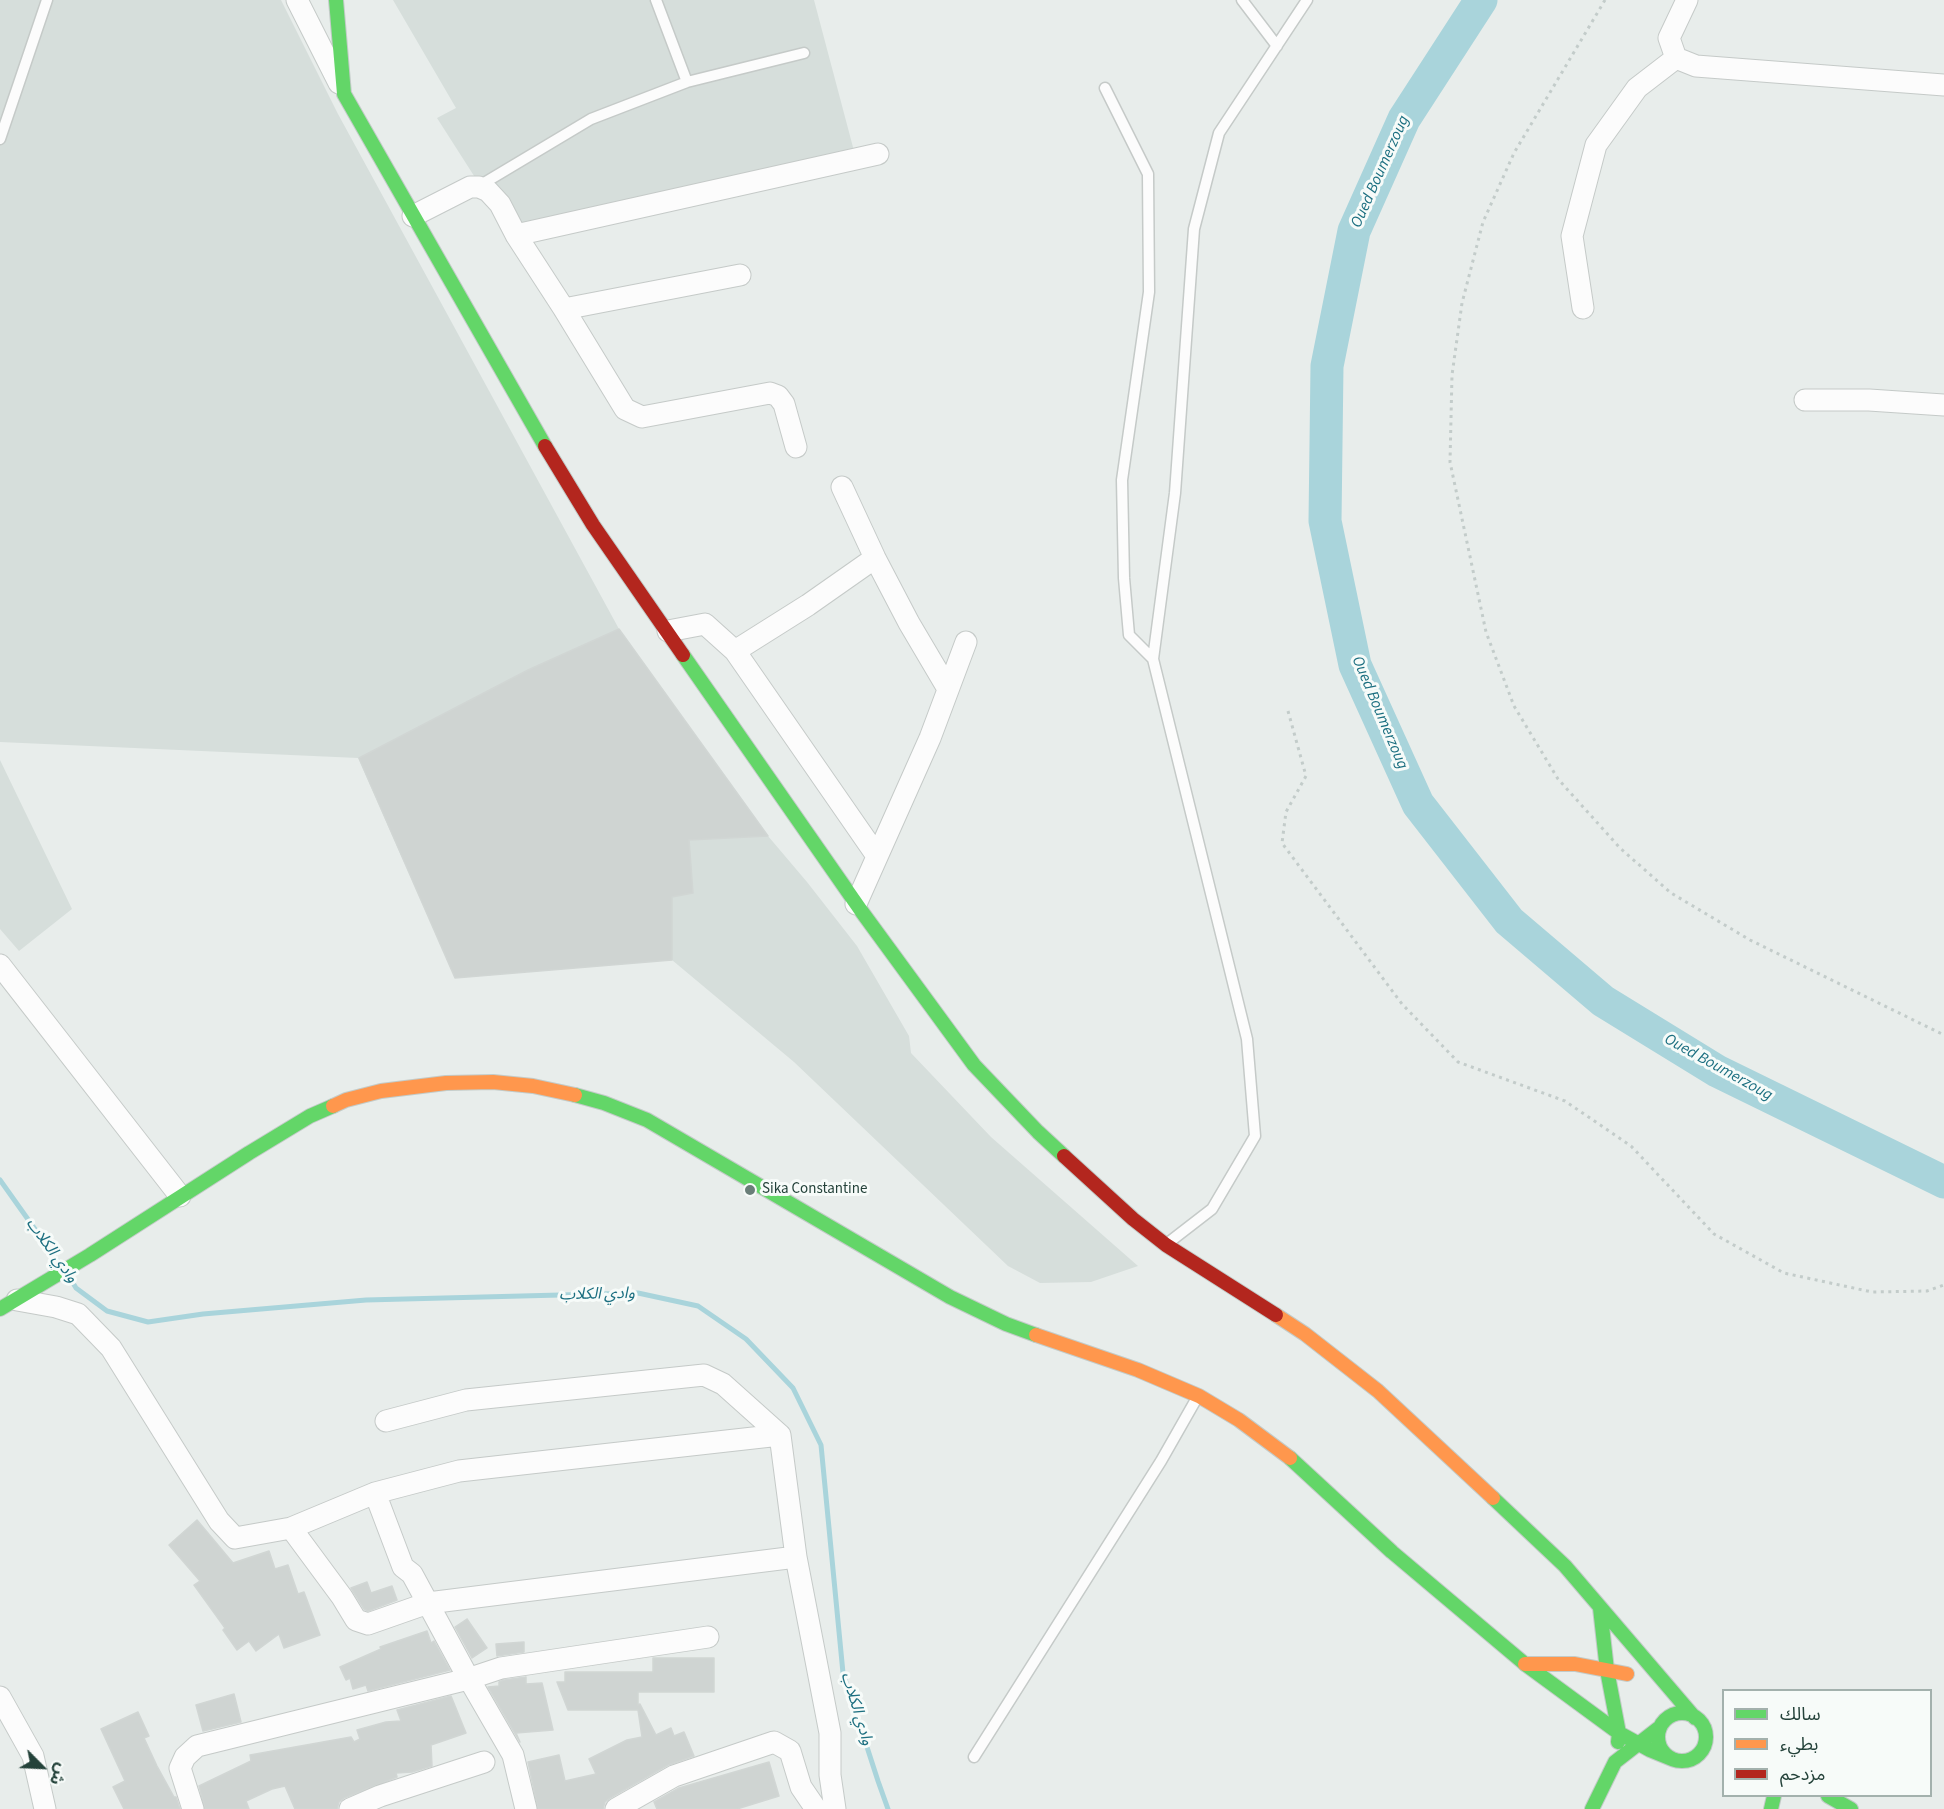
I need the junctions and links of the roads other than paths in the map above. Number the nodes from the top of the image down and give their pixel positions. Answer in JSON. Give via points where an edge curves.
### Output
{"nodes":[{"id":1,"x":47,"y":0,"type":"edge"},
{"id":2,"x":297,"y":0,"type":"edge"},
{"id":3,"x":336,"y":0,"type":"edge"},
{"id":4,"x":656,"y":0,"type":"edge"},
{"id":5,"x":1242,"y":0,"type":"edge"},
{"id":6,"x":1307,"y":0,"type":"edge"},
{"id":7,"x":1687,"y":0,"type":"edge"},
{"id":8,"x":1277,"y":46,"type":"junction"},
{"id":9,"x":804,"y":53,"type":"dead end"},
{"id":10,"x":1676,"y":58,"type":"junction"},
{"id":11,"x":687,"y":82,"type":"junction"},
{"id":12,"x":1944,"y":84,"type":"edge"},
{"id":13,"x":1105,"y":88,"type":"dead end"},
{"id":14,"x":344,"y":94,"type":"junction"},
{"id":15,"x":0,"y":139,"type":"edge"},
{"id":16,"x":878,"y":154,"type":"dead end"},
{"id":17,"x":479,"y":187,"type":"junction"},
{"id":18,"x":413,"y":216,"type":"junction"},
{"id":19,"x":516,"y":235,"type":"junction"},
{"id":20,"x":740,"y":275,"type":"dead end"},
{"id":21,"x":1583,"y":308,"type":"dead end"},
{"id":22,"x":564,"y":309,"type":"junction"},
{"id":23,"x":1805,"y":400,"type":"dead end"},
{"id":24,"x":1944,"y":405,"type":"edge"},
{"id":25,"x":796,"y":447,"type":"dead end"},
{"id":26,"x":842,"y":487,"type":"dead end"},
{"id":27,"x":875,"y":558,"type":"junction"},
{"id":28,"x":668,"y":631,"type":"junction"},
{"id":29,"x":966,"y":642,"type":"dead end"},
{"id":30,"x":735,"y":651,"type":"junction"},
{"id":31,"x":1153,"y":659,"type":"junction"},
{"id":32,"x":948,"y":688,"type":"junction"},
{"id":33,"x":877,"y":856,"type":"junction"},
{"id":34,"x":856,"y":904,"type":"junction"},
{"id":35,"x":0,"y":965,"type":"edge"},
{"id":36,"x":180,"y":1196,"type":"junction"},
{"id":37,"x":1166,"y":1245,"type":"junction"},
{"id":38,"x":16,"y":1300,"type":"edge"},
{"id":39,"x":1198,"y":1396,"type":"junction"},
{"id":40,"x":386,"y":1421,"type":"dead end"},
{"id":41,"x":780,"y":1435,"type":"junction"},
{"id":42,"x":375,"y":1494,"type":"junction"},
{"id":43,"x":291,"y":1528,"type":"junction"},
{"id":44,"x":796,"y":1557,"type":"junction"},
{"id":45,"x":428,"y":1603,"type":"junction"},
{"id":46,"x":1600,"y":1608,"type":"junction"},
{"id":47,"x":708,"y":1637,"type":"dead end"},
{"id":48,"x":1589,"y":1641,"type":"dead end"},
{"id":49,"x":1575,"y":1654,"type":"dead end"},
{"id":50,"x":1525,"y":1664,"type":"junction"},
{"id":51,"x":1551,"y":1664,"type":"junction"},
{"id":52,"x":1607,"y":1670,"type":"junction"},
{"id":53,"x":468,"y":1679,"type":"junction"},
{"id":54,"x":1662,"y":1680,"type":"junction"},
{"id":55,"x":0,"y":1696,"type":"edge"},
{"id":56,"x":1695,"y":1718,"type":"junction"},
{"id":57,"x":1660,"y":1727,"type":"junction"},
{"id":58,"x":1619,"y":1733,"type":"junction"},
{"id":59,"x":1722,"y":1733,"type":"edge"},
{"id":60,"x":1638,"y":1744,"type":"junction"},
{"id":61,"x":974,"y":1757,"type":"dead end"},
{"id":62,"x":1672,"y":1759,"type":"junction"},
{"id":63,"x":484,"y":1762,"type":"dead end"},
{"id":64,"x":1615,"y":1762,"type":"junction"},
{"id":65,"x":1650,"y":1766,"type":"dead end"},
{"id":66,"x":1621,"y":1781,"type":"dead end"},
{"id":67,"x":1830,"y":1797,"type":"edge"},
{"id":68,"x":45,"y":1809,"type":"edge"},
{"id":69,"x":193,"y":1809,"type":"edge"},
{"id":70,"x":350,"y":1809,"type":"edge"},
{"id":71,"x":526,"y":1809,"type":"edge"},
{"id":72,"x":616,"y":1809,"type":"edge"},
{"id":73,"x":816,"y":1809,"type":"edge"},
{"id":74,"x":835,"y":1809,"type":"edge"},
{"id":75,"x":1851,"y":1809,"type":"edge"}],
"edges":[{"from":1,"to":15,"type":"lane"},
{"from":2,"to":14,"type":"street"},
{"from":3,"to":14,"type":"main road"},
{"from":4,"to":11,"type":"lane"},
{"from":5,"to":8,"type":"lane"},
{"from":6,"to":8,"type":"lane"},
{"from":7,"to":10,"type":"street","via":[[1669,38]]},
{"from":8,"to":31,"type":"lane","via":[[1219,133],[1194,228],[1174,493]]},
{"from":9,"to":11,"type":"lane"},
{"from":10,"to":12,"type":"street","via":[[1696,66]]},
{"from":10,"to":21,"type":"street","via":[[1637,88],[1596,145],[1572,236]]},
{"from":11,"to":17,"type":"lane","via":[[591,119]]},
{"from":13,"to":31,"type":"lane","via":[[1148,174],[1149,292],[1122,480],[1129,635]]},
{"from":14,"to":18,"type":"main road"},
{"from":16,"to":19,"type":"street"},
{"from":17,"to":18,"type":"street","via":[[456,193]]},
{"from":17,"to":19,"type":"street","via":[[500,204]]},
{"from":18,"to":28,"type":"main road","via":[[593,525]]},
{"from":19,"to":22,"type":"street"},
{"from":20,"to":22,"type":"street"},
{"from":22,"to":25,"type":"street","via":[[625,409],[642,417],[770,393],[784,404]]},
{"from":23,"to":24,"type":"street"},
{"from":26,"to":27,"type":"street"},
{"from":27,"to":30,"type":"street"},
{"from":27,"to":32,"type":"street"},
{"from":28,"to":30,"type":"street","via":[[705,624]]},
{"from":28,"to":34,"type":"main road"},
{"from":29,"to":32,"type":"street"},
{"from":30,"to":33,"type":"street"},
{"from":31,"to":37,"type":"lane","via":[[1247,1039],[1255,1136],[1212,1209]]},
{"from":32,"to":33,"type":"street"},
{"from":33,"to":34,"type":"street"},
{"from":34,"to":37,"type":"main road","via":[[974,1065],[1038,1132]]},
{"from":35,"to":36,"type":"street"},
{"from":36,"to":38,"type":"main road"},
{"from":36,"to":39,"type":"main road","via":[[310,1116],[346,1100],[381,1091],[446,1083],[533,1086],[604,1103],[647,1120],[950,1298],[1006,1324],[1138,1370]]},
{"from":37,"to":46,"type":"main road","via":[[1305,1334],[1378,1391],[1565,1566]]},
{"from":38,"to":43,"type":"street","via":[[78,1314],[111,1348],[219,1521],[235,1538]]},
{"from":39,"to":50,"type":"main road","via":[[1281,1450],[1392,1552]]},
{"from":39,"to":61,"type":"lane"},
{"from":40,"to":41,"type":"street","via":[[466,1400],[704,1375],[723,1384]]},
{"from":41,"to":42,"type":"street","via":[[459,1471]]},
{"from":41,"to":44,"type":"street"},
{"from":42,"to":43,"type":"street"},
{"from":42,"to":45,"type":"street","via":[[403,1567],[412,1574]]},
{"from":43,"to":45,"type":"street","via":[[356,1620],[368,1624]]},
{"from":44,"to":45,"type":"street"},
{"from":44,"to":74,"type":"street","via":[[830,1733]]},
{"from":45,"to":53,"type":"street"},
{"from":46,"to":48,"type":"main road","via":[[1599,1623]]},
{"from":46,"to":52,"type":"main road"},
{"from":46,"to":54,"type":"main road"},
{"from":47,"to":53,"type":"street","via":[[501,1668]]},
{"from":49,"to":51,"type":"main road"},
{"from":50,"to":51,"type":"main road"},
{"from":50,"to":58,"type":"main road"},
{"from":51,"to":52,"type":"main road"},
{"from":52,"to":54,"type":"main road"},
{"from":52,"to":58,"type":"main road"},
{"from":53,"to":69,"type":"street","via":[[197,1746],[180,1768]]},
{"from":53,"to":71,"type":"street","via":[[513,1755]]},
{"from":54,"to":56,"type":"main road"},
{"from":55,"to":68,"type":"street","via":[[33,1756]]},
{"from":56,"to":57,"type":"main road","via":[[1680,1713]]},
{"from":56,"to":59,"type":"main road"},
{"from":56,"to":62,"type":"main road","via":[[1705,1730],[1709,1748],[1687,1761]]},
{"from":57,"to":60,"type":"main road"},
{"from":57,"to":62,"type":"main road","via":[[1658,1742]]},
{"from":58,"to":60,"type":"main road"},
{"from":58,"to":64,"type":"main road"},
{"from":60,"to":62,"type":"main road"},
{"from":60,"to":64,"type":"main road"},
{"from":62,"to":65,"type":"main road"},
{"from":63,"to":70,"type":"street"},
{"from":64,"to":66,"type":"main road","via":[[1592,1809]]},
{"from":67,"to":75,"type":"main road"},
{"from":72,"to":73,"type":"street","via":[[674,1776],[774,1742],[790,1751],[801,1787]]}]}
